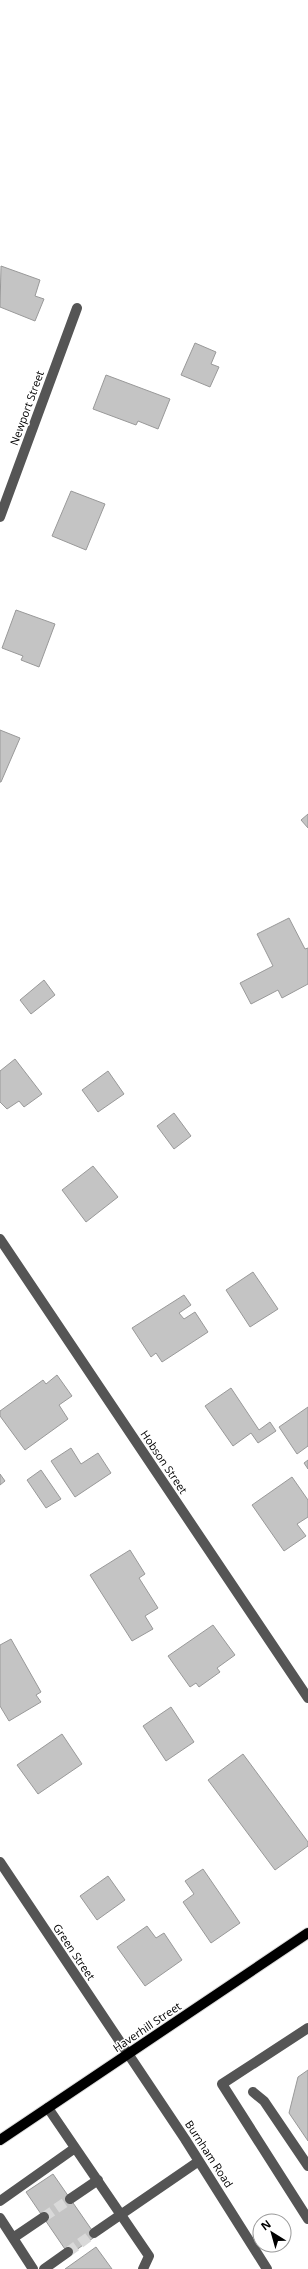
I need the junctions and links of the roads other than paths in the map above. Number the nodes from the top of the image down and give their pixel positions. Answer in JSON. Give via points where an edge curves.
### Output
{"nodes":[{"id":1,"x":77,"y":308,"type":"dead end"},
{"id":2,"x":0,"y":517,"type":"edge"},
{"id":3,"x":0,"y":1239,"type":"edge"},
{"id":4,"x":308,"y":1698,"type":"edge"},
{"id":5,"x":0,"y":1862,"type":"edge"},
{"id":6,"x":308,"y":1933,"type":"edge"},
{"id":7,"x":308,"y":2028,"type":"edge"},
{"id":8,"x":128,"y":2055,"type":"junction"},
{"id":9,"x":253,"y":2092,"type":"dead end"},
{"id":10,"x":48,"y":2108,"type":"junction"},
{"id":11,"x":0,"y":2140,"type":"edge"},
{"id":12,"x":75,"y":2148,"type":"junction"},
{"id":13,"x":199,"y":2161,"type":"junction"},
{"id":14,"x":308,"y":2166,"type":"edge"},
{"id":15,"x":98,"y":2180,"type":"junction"},
{"id":16,"x":70,"y":2199,"type":"tunnel mouth"},
{"id":17,"x":0,"y":2201,"type":"edge"},
{"id":18,"x":121,"y":2214,"type":"junction"},
{"id":19,"x":44,"y":2217,"type":"tunnel mouth"},
{"id":20,"x":0,"y":2218,"type":"edge"},
{"id":21,"x":308,"y":2219,"type":"edge"},
{"id":22,"x":94,"y":2233,"type":"tunnel mouth"},
{"id":23,"x":13,"y":2238,"type":"junction"},
{"id":24,"x":68,"y":2252,"type":"tunnel mouth"},
{"id":25,"x":33,"y":2269,"type":"edge"},
{"id":26,"x":44,"y":2269,"type":"edge"},
{"id":27,"x":143,"y":2269,"type":"edge"},
{"id":28,"x":267,"y":2269,"type":"edge"}],
"edges":[{"from":1,"to":2,"type":"street","name":"Newport Street"},
{"from":3,"to":4,"type":"street","name":"Hobson Street"},
{"from":5,"to":8,"type":"street","name":"Green Street"},
{"from":6,"to":8,"type":"main road","name":"Haverhill Street"},
{"from":7,"to":21,"type":"street","via":[[222,2084]]},
{"from":8,"to":10,"type":"main road","name":"Haverhill Street"},
{"from":8,"to":13,"type":"street","name":"Burnham Road"},
{"from":9,"to":14,"type":"street","via":[[264,2101]]},
{"from":10,"to":11,"type":"main road","name":"Haverhill Street"},
{"from":10,"to":12,"type":"street"},
{"from":12,"to":15,"type":"street"},
{"from":12,"to":17,"type":"street"},
{"from":13,"to":18,"type":"street"},
{"from":13,"to":28,"type":"street","name":"Burnham Road"},
{"from":15,"to":16,"type":"street"},
{"from":15,"to":18,"type":"street"},
{"from":18,"to":22,"type":"street"},
{"from":18,"to":27,"type":"street","via":[[149,2256]]},
{"from":19,"to":23,"type":"street"},
{"from":20,"to":23,"type":"street"},
{"from":23,"to":25,"type":"street"},
{"from":24,"to":26,"type":"street"}]}
